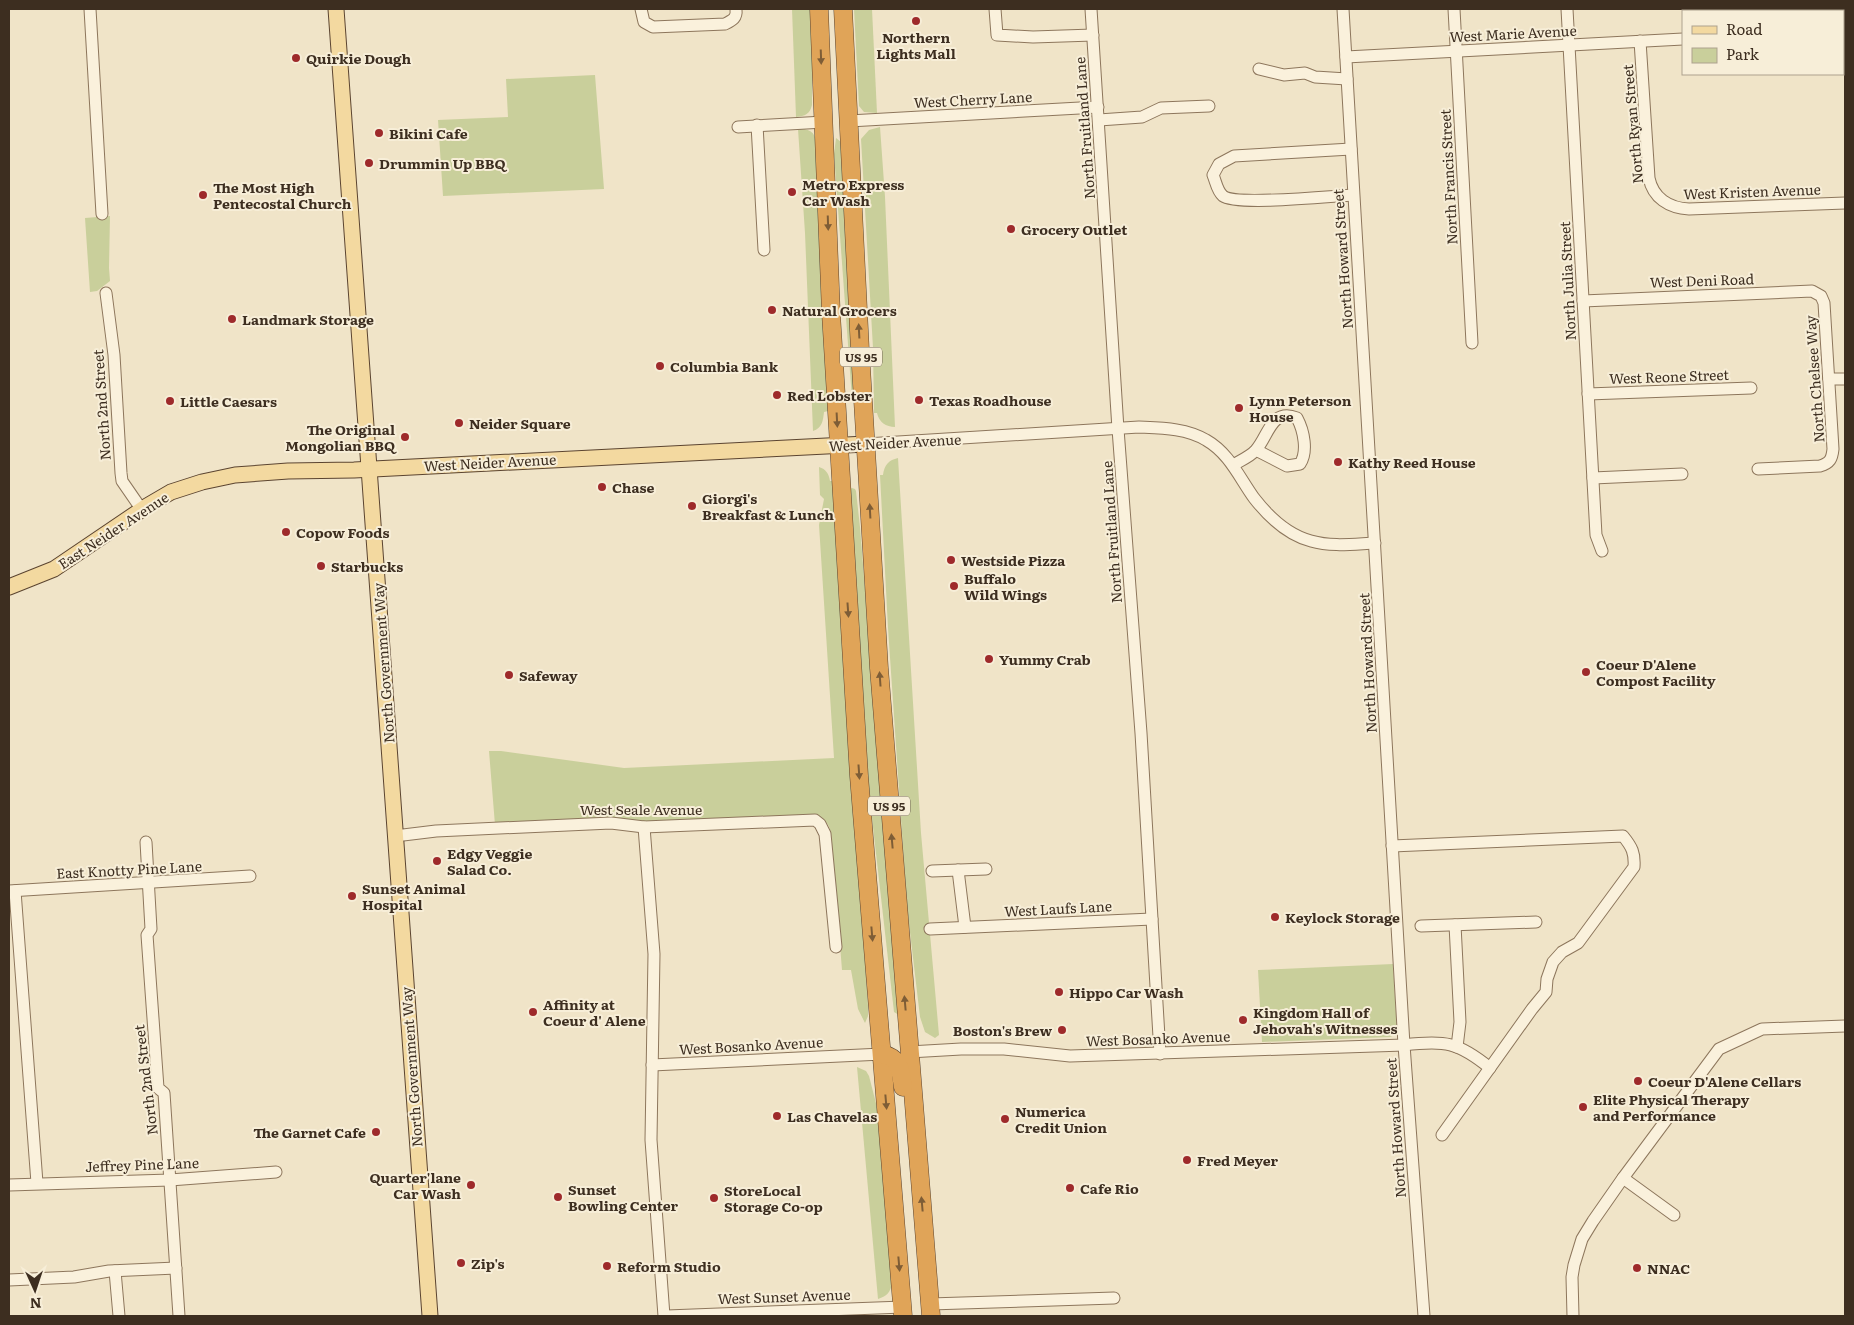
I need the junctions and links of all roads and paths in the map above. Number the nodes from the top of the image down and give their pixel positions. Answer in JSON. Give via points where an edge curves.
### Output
{"nodes":[{"id":1,"x":90,"y":9,"type":"edge"},
{"id":2,"x":336,"y":9,"type":"edge"},
{"id":3,"x":641,"y":9,"type":"edge"},
{"id":4,"x":736,"y":9,"type":"edge"},
{"id":5,"x":819,"y":9,"type":"edge"},
{"id":6,"x":843,"y":9,"type":"edge"},
{"id":7,"x":995,"y":9,"type":"edge"},
{"id":8,"x":1092,"y":9,"type":"edge"},
{"id":9,"x":1343,"y":9,"type":"edge"},
{"id":10,"x":1454,"y":9,"type":"edge"},
{"id":11,"x":1567,"y":9,"type":"edge"},
{"id":12,"x":1093,"y":35,"type":"junction"},
{"id":13,"x":1682,"y":40,"type":"edge"},
{"id":14,"x":1640,"y":41,"type":"junction"},
{"id":15,"x":1569,"y":45,"type":"junction"},
{"id":16,"x":1456,"y":50,"type":"junction"},
{"id":17,"x":1346,"y":57,"type":"junction"},
{"id":18,"x":1259,"y":69,"type":"dead end"},
{"id":19,"x":1347,"y":80,"type":"junction"},
{"id":20,"x":822,"y":82,"type":"junction"},
{"id":21,"x":1209,"y":106,"type":"dead end"},
{"id":22,"x":1098,"y":107,"type":"junction"},
{"id":23,"x":1099,"y":120,"type":"junction"},
{"id":24,"x":849,"y":121,"type":"junction"},
{"id":25,"x":824,"y":122,"type":"junction"},
{"id":26,"x":757,"y":125,"type":"junction"},
{"id":27,"x":738,"y":127,"type":"dead end"},
{"id":28,"x":1351,"y":150,"type":"junction"},
{"id":29,"x":851,"y":155,"type":"junction"},
{"id":30,"x":1353,"y":195,"type":"junction"},
{"id":31,"x":1662,"y":200,"type":"joint"},
{"id":32,"x":1845,"y":203,"type":"edge"},
{"id":33,"x":102,"y":214,"type":"dead end"},
{"id":34,"x":764,"y":250,"type":"dead end"},
{"id":35,"x":106,"y":293,"type":"dead end"},
{"id":36,"x":1821,"y":296,"type":"joint"},
{"id":37,"x":1583,"y":301,"type":"junction"},
{"id":38,"x":1472,"y":343,"type":"dead end"},
{"id":39,"x":1845,"y":379,"type":"edge"},
{"id":40,"x":1829,"y":380,"type":"junction"},
{"id":41,"x":1751,"y":388,"type":"dead end"},
{"id":42,"x":1588,"y":394,"type":"junction"},
{"id":43,"x":1118,"y":429,"type":"junction"},
{"id":44,"x":866,"y":444,"type":"junction"},
{"id":45,"x":839,"y":445,"type":"junction"},
{"id":46,"x":1256,"y":450,"type":"junction"},
{"id":47,"x":1233,"y":465,"type":"junction"},
{"id":48,"x":368,"y":469,"type":"junction"},
{"id":49,"x":1758,"y":469,"type":"dead end"},
{"id":50,"x":1682,"y":474,"type":"dead end"},
{"id":51,"x":1593,"y":478,"type":"junction"},
{"id":52,"x":142,"y":510,"type":"junction"},
{"id":53,"x":1375,"y":543,"type":"junction"},
{"id":54,"x":1602,"y":551,"type":"dead end"},
{"id":55,"x":9,"y":587,"type":"edge"},
{"id":56,"x":644,"y":827,"type":"junction"},
{"id":57,"x":395,"y":836,"type":"junction"},
{"id":58,"x":146,"y":842,"type":"dead end"},
{"id":59,"x":1392,"y":846,"type":"junction"},
{"id":60,"x":986,"y":869,"type":"dead end"},
{"id":61,"x":958,"y":870,"type":"junction"},
{"id":62,"x":932,"y":871,"type":"dead end"},
{"id":63,"x":250,"y":876,"type":"dead end"},
{"id":64,"x":148,"y":882,"type":"junction"},
{"id":65,"x":12,"y":891,"type":"edge"},
{"id":66,"x":1152,"y":918,"type":"junction"},
{"id":67,"x":1536,"y":922,"type":"dead end"},
{"id":68,"x":1455,"y":925,"type":"junction"},
{"id":69,"x":1421,"y":926,"type":"dead end"},
{"id":70,"x":965,"y":927,"type":"junction"},
{"id":71,"x":930,"y":929,"type":"dead end"},
{"id":72,"x":836,"y":947,"type":"dead end"},
{"id":73,"x":874,"y":965,"type":"junction"},
{"id":74,"x":1845,"y":1026,"type":"edge"},
{"id":75,"x":1404,"y":1045,"type":"junction"},
{"id":76,"x":1457,"y":1046,"type":"junction"},
{"id":77,"x":909,"y":1052,"type":"junction"},
{"id":78,"x":882,"y":1054,"type":"junction"},
{"id":79,"x":1160,"y":1054,"type":"junction"},
{"id":80,"x":652,"y":1065,"type":"junction"},
{"id":81,"x":1490,"y":1068,"type":"junction"},
{"id":82,"x":1442,"y":1135,"type":"dead end"},
{"id":83,"x":918,"y":1152,"type":"junction"},
{"id":84,"x":276,"y":1172,"type":"dead end"},
{"id":85,"x":1623,"y":1178,"type":"junction"},
{"id":86,"x":170,"y":1180,"type":"junction"},
{"id":87,"x":37,"y":1183,"type":"junction"},
{"id":88,"x":9,"y":1185,"type":"edge"},
{"id":89,"x":1674,"y":1215,"type":"dead end"},
{"id":90,"x":176,"y":1268,"type":"junction"},
{"id":91,"x":115,"y":1271,"type":"junction"},
{"id":92,"x":9,"y":1280,"type":"edge"},
{"id":93,"x":1114,"y":1298,"type":"dead end"},
{"id":94,"x":931,"y":1310,"type":"edge"},
{"id":95,"x":903,"y":1312,"type":"edge"},
{"id":96,"x":118,"y":1316,"type":"edge"},
{"id":97,"x":179,"y":1316,"type":"edge"},
{"id":98,"x":430,"y":1316,"type":"edge"},
{"id":99,"x":665,"y":1316,"type":"edge"},
{"id":100,"x":1424,"y":1316,"type":"edge"},
{"id":101,"x":1573,"y":1316,"type":"edge"}],
"edges":[{"from":1,"to":33,"type":"street"},
{"from":2,"to":48,"type":"main road","name":"North Government Way"},
{"from":3,"to":4,"type":"street","via":[[644,22],[653,27],[725,24],[733,20]]},
{"from":5,"to":20,"type":"highway","number":"US 95","one_way":true},
{"from":6,"to":24,"type":"highway","number":"US 95"},
{"from":7,"to":12,"type":"street","via":[[997,35],[1033,38]]},
{"from":8,"to":12,"type":"street","name":"North Fruitland Lane"},
{"from":9,"to":17,"type":"street","name":"North Howard Street"},
{"from":10,"to":16,"type":"street","name":"North Francis Street"},
{"from":11,"to":15,"type":"street","name":"North Julia Street"},
{"from":12,"to":22,"type":"street","name":"North Fruitland Lane"},
{"from":13,"to":14,"type":"street","name":"West Marie Avenue"},
{"from":14,"to":15,"type":"street","name":"West Marie Avenue"},
{"from":14,"to":31,"type":"street","name":"North Ryan Street","via":[[1649,178]]},
{"from":15,"to":16,"type":"street","name":"West Marie Avenue"},
{"from":15,"to":37,"type":"street","name":"North Julia Street"},
{"from":16,"to":17,"type":"street","name":"West Marie Avenue"},
{"from":16,"to":38,"type":"street","name":"North Francis Street"},
{"from":17,"to":19,"type":"street","name":"North Howard Street"},
{"from":18,"to":19,"type":"street","via":[[1284,75],[1306,74]]},
{"from":19,"to":28,"type":"street","name":"North Howard Street"},
{"from":20,"to":24,"type":"highway","via":[[836,115]]},
{"from":20,"to":25,"type":"highway","number":"US 95"},
{"from":21,"to":23,"type":"street","via":[[1161,108],[1142,117]]},
{"from":22,"to":23,"type":"street","name":"North Fruitland Lane"},
{"from":22,"to":24,"type":"street","name":"West Cherry Lane"},
{"from":23,"to":43,"type":"street","name":"North Fruitland Lane"},
{"from":24,"to":29,"type":"highway","number":"US 95"},
{"from":25,"to":26,"type":"street"},
{"from":25,"to":29,"type":"highway","via":[[846,138]]},
{"from":25,"to":45,"type":"highway","number":"US 95","one_way":true},
{"from":26,"to":27,"type":"street"},
{"from":26,"to":34,"type":"street"},
{"from":28,"to":30,"type":"street","name":"North Howard Street"},
{"from":28,"to":30,"type":"street","via":[[1234,156],[1219,164],[1213,175],[1224,197],[1244,200]]},
{"from":44,"to":29,"type":"highway","number":"US 95","one_way":true},
{"from":30,"to":53,"type":"street","name":"North Howard Street"},
{"from":31,"to":32,"type":"street","name":"West Kristen Avenue","via":[[1674,207],[1689,209]]},
{"from":35,"to":52,"type":"street","name":"North 2nd Street","via":[[114,355],[122,481]]},
{"from":36,"to":37,"type":"street","name":"West Deni Road","via":[[1812,291]]},
{"from":36,"to":40,"type":"street","name":"North Chelsee Way"},
{"from":37,"to":42,"type":"street","name":"North Julia Street"},
{"from":39,"to":40,"type":"street"},
{"from":40,"to":49,"type":"street","name":"North Chelsee Way","via":[[1833,450],[1830,461],[1820,466]]},
{"from":41,"to":42,"type":"street","name":"West Reone Street"},
{"from":42,"to":51,"type":"street","name":"North Julia Street"},
{"from":43,"to":44,"type":"street","name":"West Neider Avenue"},
{"from":43,"to":47,"type":"street","name":"West Neider Avenue","via":[[1159,428],[1188,433],[1206,440]]},
{"from":43,"to":66,"type":"street","name":"North Fruitland Lane"},
{"from":44,"to":45,"type":"main road","name":"West Neider Avenue"},
{"from":77,"to":44,"type":"highway","number":"US 95","one_way":true,"via":[[885,754]]},
{"from":45,"to":48,"type":"main road","name":"West Neider Avenue"},
{"from":45,"to":73,"type":"highway","number":"US 95","one_way":true},
{"from":46,"to":46,"type":"street","via":[[1277,418],[1297,418],[1304,446],[1300,464],[1287,466]]},
{"from":46,"to":47,"type":"street"},
{"from":47,"to":53,"type":"street","name":"West Neider Avenue","via":[[1254,498],[1288,530],[1309,541],[1330,545]]},
{"from":48,"to":52,"type":"main road","name":"East Neider Avenue","via":[[235,475],[171,492]]},
{"from":48,"to":57,"type":"main road","name":"North Government Way"},
{"from":50,"to":51,"type":"street"},
{"from":51,"to":54,"type":"street","name":"North Julia Street","via":[[1596,535]]},
{"from":52,"to":55,"type":"main road","name":"East Neider Avenue","via":[[54,569]]},
{"from":53,"to":59,"type":"street","name":"North Howard Street"},
{"from":56,"to":57,"type":"street","name":"West Seale Avenue","via":[[611,823],[436,831]]},
{"from":56,"to":72,"type":"street","name":"West Seale Avenue","via":[[815,820],[825,834]]},
{"from":56,"to":80,"type":"street","via":[[653,947]]},
{"from":57,"to":98,"type":"main road","name":"North Government Way"},
{"from":58,"to":64,"type":"street","name":"North 2nd Street"},
{"from":59,"to":75,"type":"street","name":"North Howard Street"},
{"from":59,"to":81,"type":"street","via":[[1623,836],[1632,846],[1634,867],[1578,943],[1562,952],[1553,962],[1546,992]]},
{"from":60,"to":61,"type":"street"},
{"from":61,"to":62,"type":"street"},
{"from":61,"to":70,"type":"street"},
{"from":63,"to":64,"type":"street","name":"East Knotty Pine Lane"},
{"from":64,"to":65,"type":"street","name":"East Knotty Pine Lane"},
{"from":64,"to":86,"type":"street","name":"North 2nd Street","via":[[151,928],[147,935],[148,955],[158,1088],[164,1093]]},
{"from":65,"to":87,"type":"street"},
{"from":66,"to":70,"type":"street","name":"West Laufs Lane"},
{"from":66,"to":79,"type":"street","name":"North Fruitland Lane"},
{"from":67,"to":68,"type":"street"},
{"from":68,"to":69,"type":"street"},
{"from":68,"to":76,"type":"street","via":[[1460,1022]]},
{"from":70,"to":71,"type":"street","name":"West Laufs Lane"},
{"from":73,"to":77,"type":"highway","via":[[883,981],[893,1044]]},
{"from":73,"to":78,"type":"highway","number":"US 95"},
{"from":74,"to":85,"type":"street","via":[[1762,1029],[1720,1049]]},
{"from":75,"to":76,"type":"street","name":"West Bosanko Avenue","via":[[1429,1042]]},
{"from":75,"to":79,"type":"street","name":"West Bosanko Avenue"},
{"from":75,"to":100,"type":"street","name":"North Howard Street"},
{"from":76,"to":81,"type":"street","name":"West Bosanko Avenue","via":[[1471,1052]]},
{"from":77,"to":79,"type":"street","name":"West Bosanko Avenue","via":[[1004,1049],[1070,1056]]},
{"from":77,"to":83,"type":"highway","number":"US 95"},
{"from":78,"to":80,"type":"street","name":"West Bosanko Avenue"},
{"from":78,"to":83,"type":"highway","via":[[892,1056],[900,1070]]},
{"from":78,"to":95,"type":"highway","number":"US 95","one_way":true},
{"from":80,"to":99,"type":"street","via":[[651,1140]]},
{"from":81,"to":82,"type":"street"},
{"from":94,"to":83,"type":"highway","number":"US 95","one_way":true},
{"from":84,"to":86,"type":"street","name":"Jeffrey Pine Lane"},
{"from":85,"to":89,"type":"street"},
{"from":85,"to":101,"type":"street","via":[[1593,1220],[1579,1247],[1572,1277]]},
{"from":86,"to":87,"type":"street","name":"Jeffrey Pine Lane"},
{"from":86,"to":90,"type":"street","name":"North 2nd Street"},
{"from":87,"to":88,"type":"street","name":"Jeffrey Pine Lane"},
{"from":90,"to":91,"type":"street"},
{"from":90,"to":97,"type":"street","name":"North 2nd Street"},
{"from":91,"to":92,"type":"street","via":[[74,1277]]},
{"from":91,"to":96,"type":"street"},
{"from":93,"to":94,"type":"street"},
{"from":95,"to":99,"type":"street","name":"West Sunset Avenue"}]}
